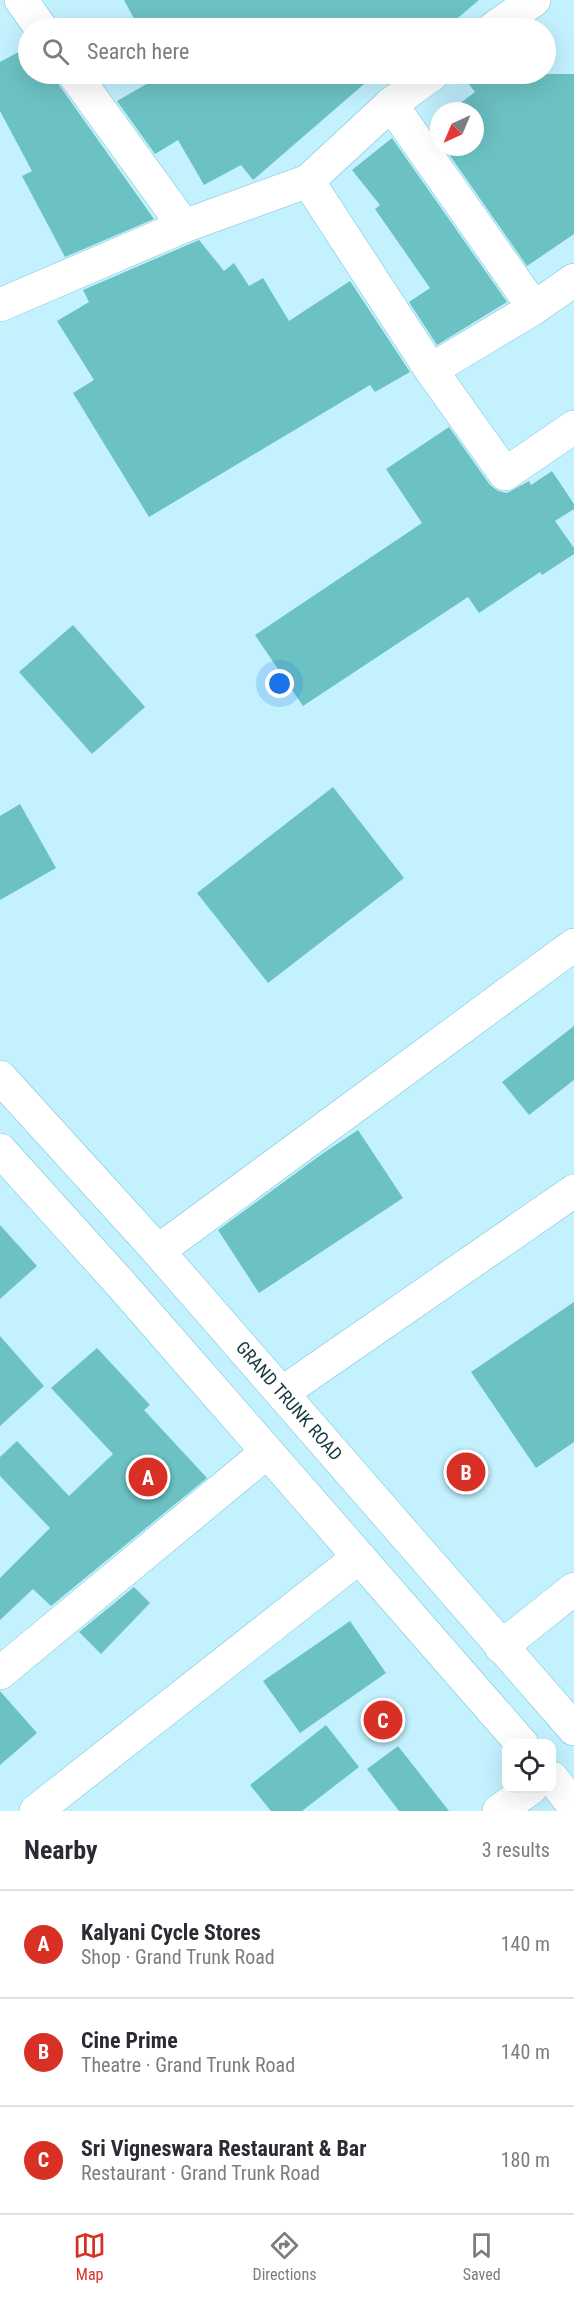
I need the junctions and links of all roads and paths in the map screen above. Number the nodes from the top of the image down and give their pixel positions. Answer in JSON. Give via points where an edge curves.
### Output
{"nodes":[{"id":1,"x":21,"y":0,"type":"edge"},
{"id":2,"x":534,"y":0,"type":"edge"},
{"id":3,"x":34,"y":18,"type":"edge"},
{"id":4,"x":508,"y":18,"type":"edge"},
{"id":5,"x":81,"y":84,"type":"edge"},
{"id":6,"x":419,"y":84,"type":"edge"},
{"id":7,"x":391,"y":104,"type":"junction"},
{"id":8,"x":308,"y":181,"type":"junction"},
{"id":9,"x":184,"y":226,"type":"junction"},
{"id":10,"x":574,"y":280,"type":"edge"},
{"id":11,"x":0,"y":305,"type":"edge"},
{"id":12,"x":534,"y":308,"type":"junction"},
{"id":13,"x":431,"y":370,"type":"junction"},
{"id":14,"x":574,"y":427,"type":"edge"},
{"id":15,"x":574,"y":945,"type":"edge"},
{"id":16,"x":0,"y":1077,"type":"edge"},
{"id":17,"x":0,"y":1150,"type":"edge"},
{"id":18,"x":574,"y":1191,"type":"edge"},
{"id":19,"x":158,"y":1251,"type":"junction"},
{"id":20,"x":282,"y":1393,"type":"junction"},
{"id":21,"x":267,"y":1452,"type":"junction"},
{"id":22,"x":358,"y":1558,"type":"junction"},
{"id":23,"x":574,"y":1589,"type":"edge"},
{"id":24,"x":501,"y":1647,"type":"junction"},
{"id":25,"x":0,"y":1673,"type":"edge"},
{"id":26,"x":574,"y":1729,"type":"edge"},
{"id":27,"x":518,"y":1739,"type":"edge"},
{"id":28,"x":556,"y":1783,"type":"edge"},
{"id":29,"x":524,"y":1793,"type":"edge"},
{"id":30,"x":574,"y":1806,"type":"edge"},
{"id":31,"x":36,"y":1811,"type":"edge"},
{"id":32,"x":499,"y":1811,"type":"edge"}],
"edges":[{"from":1,"to":3,"type":"street"},
{"from":2,"to":4,"type":"street"},
{"from":5,"to":9,"type":"street"},
{"from":6,"to":7,"type":"street"},
{"from":7,"to":8,"type":"street"},
{"from":7,"to":12,"type":"street"},
{"from":8,"to":9,"type":"street"},
{"from":8,"to":13,"type":"street"},
{"from":9,"to":11,"type":"street"},
{"from":10,"to":12,"type":"street"},
{"from":12,"to":13,"type":"street"},
{"from":13,"to":14,"type":"street","via":[[505,474]]},
{"from":15,"to":19,"type":"street"},
{"from":16,"to":19,"type":"street","name":"GRAND TRUNK ROAD"},
{"from":17,"to":21,"type":"street"},
{"from":18,"to":20,"type":"street"},
{"from":19,"to":20,"type":"street","name":"GRAND TRUNK ROAD"},
{"from":20,"to":24,"type":"street","name":"GRAND TRUNK ROAD"},
{"from":21,"to":22,"type":"street"},
{"from":21,"to":25,"type":"street"},
{"from":22,"to":27,"type":"street"},
{"from":22,"to":31,"type":"street"},
{"from":23,"to":24,"type":"street"},
{"from":24,"to":26,"type":"street","name":"GRAND TRUNK ROAD"},
{"from":28,"to":30,"type":"street"},
{"from":29,"to":32,"type":"street"}]}
